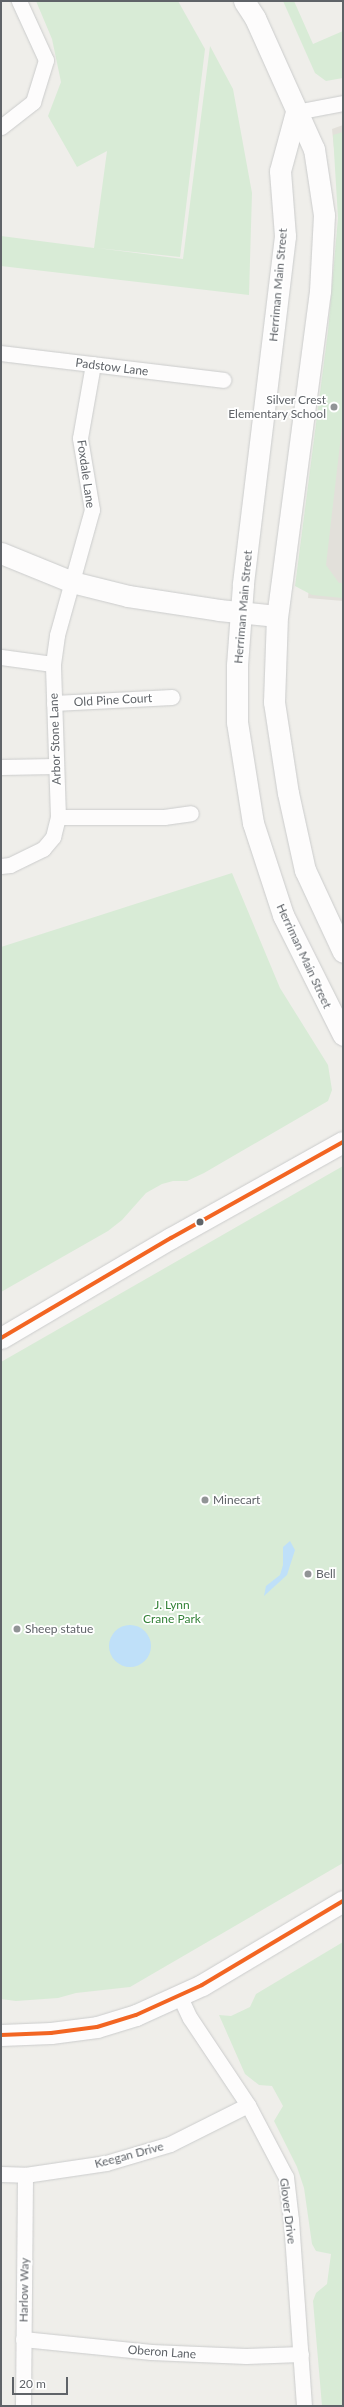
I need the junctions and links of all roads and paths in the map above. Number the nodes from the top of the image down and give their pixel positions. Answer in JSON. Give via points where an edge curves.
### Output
{"nodes":[{"id":1,"x":19,"y":1,"type":"edge"},
{"id":2,"x":244,"y":1,"type":"edge"},
{"id":3,"x":343,"y":103,"type":"edge"},
{"id":4,"x":296,"y":112,"type":"junction"},
{"id":5,"x":1,"y":127,"type":"edge"},
{"id":6,"x":1,"y":353,"type":"edge"},
{"id":7,"x":93,"y":364,"type":"junction"},
{"id":8,"x":223,"y":380,"type":"dead end"},
{"id":9,"x":1,"y":553,"type":"edge"},
{"id":10,"x":72,"y":582,"type":"junction"},
{"id":11,"x":240,"y":613,"type":"junction"},
{"id":12,"x":278,"y":616,"type":"junction"},
{"id":13,"x":1,"y":657,"type":"edge"},
{"id":14,"x":53,"y":664,"type":"junction"},
{"id":15,"x":172,"y":697,"type":"dead end"},
{"id":16,"x":54,"y":703,"type":"junction"},
{"id":17,"x":55,"y":766,"type":"junction"},
{"id":18,"x":1,"y":767,"type":"edge"},
{"id":19,"x":191,"y":813,"type":"dead end"},
{"id":20,"x":58,"y":817,"type":"junction"},
{"id":21,"x":1,"y":866,"type":"edge"},
{"id":22,"x":343,"y":952,"type":"edge"},
{"id":23,"x":343,"y":1035,"type":"edge"},
{"id":24,"x":343,"y":1142,"type":"edge"},
{"id":25,"x":1,"y":1338,"type":"edge"},
{"id":26,"x":343,"y":1901,"type":"edge"},
{"id":27,"x":180,"y":1997,"type":"junction"},
{"id":28,"x":1,"y":2035,"type":"edge"},
{"id":29,"x":248,"y":2105,"type":"junction"},
{"id":30,"x":1,"y":2174,"type":"edge"},
{"id":31,"x":25,"y":2175,"type":"junction"},
{"id":32,"x":23,"y":2339,"type":"junction"},
{"id":33,"x":301,"y":2354,"type":"junction"},
{"id":34,"x":23,"y":2406,"type":"edge"},
{"id":35,"x":304,"y":2406,"type":"edge"}],
"edges":[{"from":1,"to":5,"type":"street","via":[[46,60],[33,102]]},
{"from":2,"to":4,"type":"main road","via":[[255,18]]},
{"from":3,"to":4,"type":"street"},
{"from":4,"to":11,"type":"main road","name":"Herriman Main Street","via":[[280,171],[285,236]]},
{"from":4,"to":12,"type":"main road","via":[[314,149],[324,215],[320,291]]},
{"from":6,"to":7,"type":"street","name":"Padstow Lane"},
{"from":7,"to":8,"type":"street","name":"Padstow Lane"},
{"from":7,"to":10,"type":"street","name":"Foxdale Lane","via":[[80,438],[92,510]]},
{"from":9,"to":10,"type":"main road"},
{"from":10,"to":11,"type":"main road","via":[[128,596]]},
{"from":10,"to":14,"type":"street","name":"Arbor Stone Lane","via":[[57,635]]},
{"from":11,"to":12,"type":"main road"},
{"from":11,"to":23,"type":"main road","name":"Herriman Main Street","via":[[237,722],[253,823],[283,915]]},
{"from":12,"to":22,"type":"main road","via":[[274,702],[288,793],[305,870]]},
{"from":13,"to":14,"type":"street"},
{"from":14,"to":16,"type":"street","name":"Arbor Stone Lane"},
{"from":15,"to":16,"type":"street","name":"Old Pine Court"},
{"from":16,"to":17,"type":"street","name":"Arbor Stone Lane"},
{"from":17,"to":18,"type":"street"},
{"from":17,"to":20,"type":"street","name":"Arbor Stone Lane"},
{"from":19,"to":20,"type":"street","via":[[164,818]]},
{"from":20,"to":21,"type":"street","name":"Arbor Stone Lane","via":[[53,836],[42,849],[10,865]]},
{"from":24,"to":25,"type":"main road","via":[[171,1238]]},
{"from":26,"to":27,"type":"main road"},
{"from":27,"to":28,"type":"main road","via":[[97,2027],[51,2033]]},
{"from":27,"to":29,"type":"street","name":"Glover Drive","via":[[190,2018]]},
{"from":29,"to":31,"type":"street","name":"Keegan Drive","via":[[170,2144],[106,2163]]},
{"from":29,"to":33,"type":"street","name":"Glover Drive","via":[[286,2177]]},
{"from":30,"to":31,"type":"street","name":"Keegan Drive"},
{"from":31,"to":32,"type":"street","name":"Harlow Way"},
{"from":32,"to":33,"type":"street","name":"Oberon Lane","via":[[151,2352],[246,2356]]},
{"from":32,"to":34,"type":"street","name":"Harlow Way"},
{"from":33,"to":35,"type":"street","name":"Glover Drive"}]}
